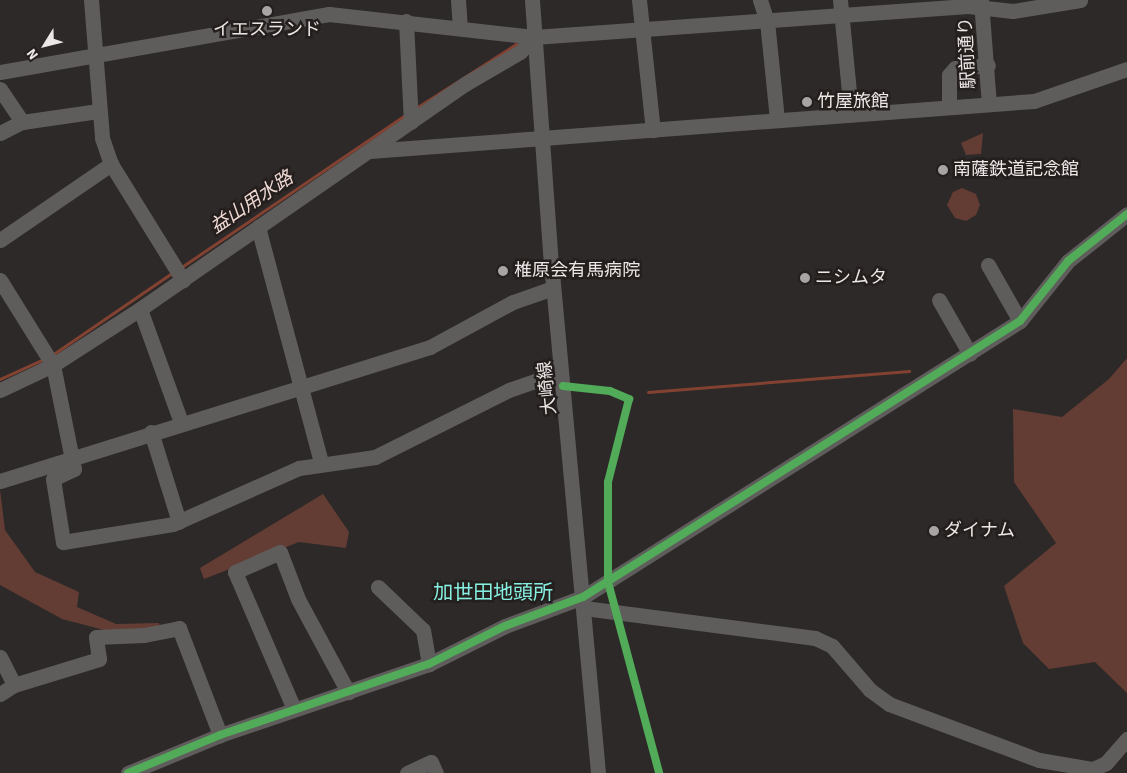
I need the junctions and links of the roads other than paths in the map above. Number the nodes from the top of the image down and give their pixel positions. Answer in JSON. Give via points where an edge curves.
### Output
{"nodes":[{"id":1,"x":91,"y":0,"type":"edge"},
{"id":2,"x":458,"y":0,"type":"edge"},
{"id":3,"x":532,"y":0,"type":"edge"},
{"id":4,"x":639,"y":0,"type":"edge"},
{"id":5,"x":760,"y":0,"type":"edge"},
{"id":6,"x":1080,"y":0,"type":"edge"},
{"id":7,"x":982,"y":4,"type":"edge"},
{"id":8,"x":842,"y":6,"type":"edge"},
{"id":9,"x":406,"y":21,"type":"junction"},
{"id":10,"x":767,"y":21,"type":"junction"},
{"id":11,"x":460,"y":27,"type":"junction"},
{"id":12,"x":646,"y":30,"type":"junction"},
{"id":13,"x":534,"y":38,"type":"junction"},
{"id":14,"x":95,"y":55,"type":"junction"},
{"id":15,"x":988,"y":65,"type":"junction"},
{"id":16,"x":1127,"y":69,"type":"edge"},
{"id":17,"x":0,"y":72,"type":"edge"},
{"id":18,"x":0,"y":89,"type":"edge"},
{"id":19,"x":989,"y":104,"type":"junction"},
{"id":20,"x":949,"y":106,"type":"junction"},
{"id":21,"x":98,"y":111,"type":"junction"},
{"id":22,"x":851,"y":113,"type":"junction"},
{"id":23,"x":777,"y":119,"type":"junction"},
{"id":24,"x":22,"y":122,"type":"junction"},
{"id":25,"x":412,"y":122,"type":"junction"},
{"id":26,"x":653,"y":130,"type":"junction"},
{"id":27,"x":0,"y":133,"type":"edge"},
{"id":28,"x":542,"y":139,"type":"junction"},
{"id":29,"x":370,"y":151,"type":"junction"},
{"id":30,"x":111,"y":164,"type":"junction"},
{"id":31,"x":1127,"y":214,"type":"edge"},
{"id":32,"x":258,"y":227,"type":"junction"},
{"id":33,"x":0,"y":240,"type":"edge"},
{"id":34,"x":988,"y":264,"type":"dead end"},
{"id":35,"x":0,"y":280,"type":"edge"},
{"id":36,"x":183,"y":280,"type":"junction"},
{"id":37,"x":553,"y":288,"type":"junction"},
{"id":38,"x":939,"y":300,"type":"dead end"},
{"id":39,"x":140,"y":309,"type":"junction"},
{"id":40,"x":1020,"y":321,"type":"junction"},
{"id":41,"x":970,"y":354,"type":"junction"},
{"id":42,"x":52,"y":363,"type":"junction"},
{"id":43,"x":561,"y":372,"type":"junction"},
{"id":44,"x":301,"y":385,"type":"junction"},
{"id":45,"x":0,"y":390,"type":"edge"},
{"id":46,"x":181,"y":422,"type":"junction"},
{"id":47,"x":151,"y":432,"type":"junction"},
{"id":48,"x":70,"y":458,"type":"junction"},
{"id":49,"x":322,"y":462,"type":"junction"},
{"id":50,"x":0,"y":481,"type":"edge"},
{"id":51,"x":179,"y":522,"type":"junction"},
{"id":52,"x":378,"y":587,"type":"dead end"},
{"id":53,"x":584,"y":603,"type":"junction"},
{"id":54,"x":0,"y":656,"type":"edge"},
{"id":55,"x":429,"y":664,"type":"junction"},
{"id":56,"x":14,"y":685,"type":"junction"},
{"id":57,"x":348,"y":692,"type":"junction"},
{"id":58,"x":0,"y":694,"type":"edge"},
{"id":59,"x":294,"y":709,"type":"junction"},
{"id":60,"x":220,"y":735,"type":"junction"},
{"id":61,"x":1127,"y":739,"type":"edge"},
{"id":62,"x":128,"y":773,"type":"edge"},
{"id":63,"x":407,"y":773,"type":"edge"},
{"id":64,"x":436,"y":773,"type":"edge"},
{"id":65,"x":598,"y":773,"type":"edge"}],
"edges":[{"from":1,"to":14,"type":"street"},
{"from":2,"to":11,"type":"street"},
{"from":3,"to":13,"type":"street","name":"大崎線"},
{"from":4,"to":12,"type":"street"},
{"from":5,"to":10,"type":"street"},
{"from":6,"to":7,"type":"street","via":[[1013,11]]},
{"from":7,"to":8,"type":"street"},
{"from":7,"to":15,"type":"street","name":"駅前通り"},
{"from":8,"to":10,"type":"street"},
{"from":8,"to":22,"type":"street"},
{"from":9,"to":11,"type":"street"},
{"from":9,"to":14,"type":"street","via":[[329,14]]},
{"from":9,"to":25,"type":"street"},
{"from":10,"to":12,"type":"street"},
{"from":10,"to":23,"type":"street"},
{"from":11,"to":13,"type":"street"},
{"from":12,"to":13,"type":"street"},
{"from":12,"to":26,"type":"street"},
{"from":13,"to":25,"type":"street","via":[[520,52]]},
{"from":13,"to":28,"type":"street","name":"大崎線"},
{"from":14,"to":17,"type":"street"},
{"from":14,"to":21,"type":"street"},
{"from":15,"to":19,"type":"street","name":"駅前通り"},
{"from":15,"to":20,"type":"street","via":[[955,68],[949,75]]},
{"from":16,"to":19,"type":"street","via":[[1034,102]]},
{"from":18,"to":24,"type":"street"},
{"from":19,"to":20,"type":"street"},
{"from":20,"to":22,"type":"street"},
{"from":21,"to":24,"type":"street"},
{"from":21,"to":30,"type":"street"},
{"from":22,"to":23,"type":"street"},
{"from":23,"to":26,"type":"street"},
{"from":24,"to":27,"type":"street"},
{"from":25,"to":29,"type":"street"},
{"from":26,"to":28,"type":"street"},
{"from":28,"to":29,"type":"street"},
{"from":28,"to":37,"type":"street","name":"大崎線"},
{"from":29,"to":32,"type":"street"},
{"from":30,"to":33,"type":"street"},
{"from":30,"to":36,"type":"street"},
{"from":31,"to":40,"type":"street","via":[[1068,261]]},
{"from":32,"to":36,"type":"street"},
{"from":32,"to":44,"type":"street"},
{"from":34,"to":40,"type":"street"},
{"from":35,"to":42,"type":"street"},
{"from":36,"to":39,"type":"street"},
{"from":37,"to":43,"type":"street","name":"大崎線"},
{"from":37,"to":44,"type":"street","via":[[513,302],[430,347]]},
{"from":38,"to":41,"type":"street"},
{"from":39,"to":42,"type":"street"},
{"from":39,"to":46,"type":"street"},
{"from":40,"to":41,"type":"street"},
{"from":41,"to":53,"type":"street"},
{"from":42,"to":45,"type":"street"},
{"from":42,"to":48,"type":"street"},
{"from":43,"to":49,"type":"street","via":[[509,390],[375,457]]},
{"from":43,"to":53,"type":"street","name":"大崎線"},
{"from":44,"to":46,"type":"street"},
{"from":44,"to":49,"type":"street"},
{"from":46,"to":47,"type":"street"},
{"from":47,"to":48,"type":"street"},
{"from":47,"to":51,"type":"street"},
{"from":48,"to":50,"type":"street"},
{"from":48,"to":51,"type":"street","via":[[74,469],[53,479],[63,542]]},
{"from":49,"to":51,"type":"street"},
{"from":52,"to":55,"type":"street","via":[[423,630]]},
{"from":53,"to":55,"type":"street","via":[[505,626]]},
{"from":53,"to":61,"type":"street","via":[[821,640],[889,704],[1039,760],[1093,769],[1106,763]]},
{"from":53,"to":65,"type":"street","name":"大崎線"},
{"from":54,"to":56,"type":"street"},
{"from":55,"to":57,"type":"street"},
{"from":56,"to":58,"type":"street"},
{"from":56,"to":60,"type":"street","via":[[99,659],[96,637],[144,636],[179,628]]},
{"from":57,"to":59,"type":"street"},
{"from":57,"to":59,"type":"street","via":[[298,599],[280,552],[234,572]]},
{"from":59,"to":60,"type":"street"},
{"from":60,"to":62,"type":"street"},
{"from":63,"to":64,"type":"street","via":[[431,762]]}]}
